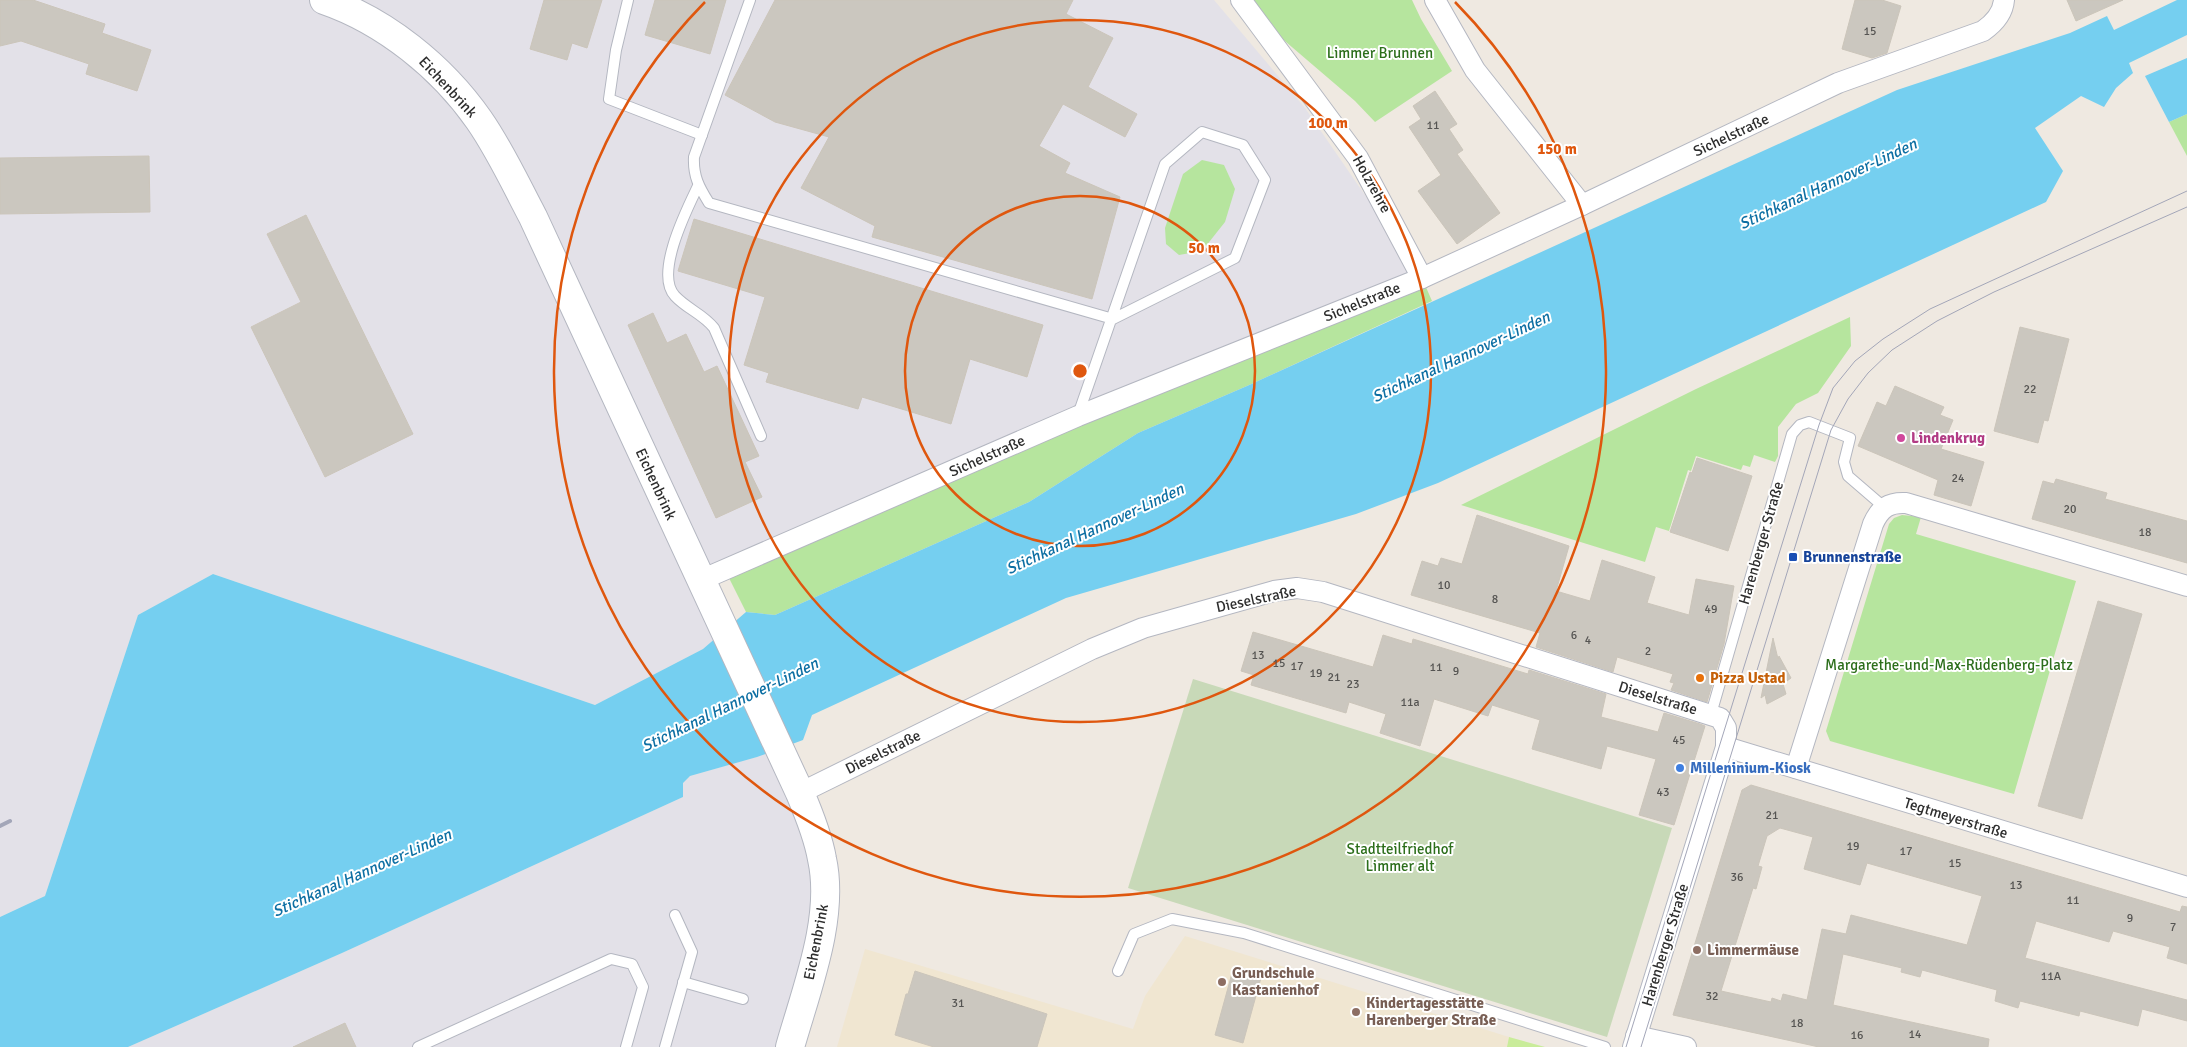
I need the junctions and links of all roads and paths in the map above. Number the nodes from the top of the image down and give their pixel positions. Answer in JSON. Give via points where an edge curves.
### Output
{"nodes":[{"id":1,"x":324,"y":0,"type":"edge"},
{"id":2,"x":628,"y":0,"type":"edge"},
{"id":3,"x":750,"y":0,"type":"edge"},
{"id":4,"x":1241,"y":0,"type":"edge"},
{"id":5,"x":1436,"y":0,"type":"edge"},
{"id":6,"x":2004,"y":0,"type":"edge"},
{"id":7,"x":702,"y":134,"type":"junction"},
{"id":8,"x":698,"y":186,"type":"junction"},
{"id":9,"x":1582,"y":205,"type":"junction"},
{"id":10,"x":1422,"y":278,"type":"junction"},
{"id":11,"x":1113,"y":318,"type":"junction"},
{"id":12,"x":1078,"y":416,"type":"junction"},
{"id":13,"x":761,"y":436,"type":"dead end"},
{"id":14,"x":1884,"y":507,"type":"junction"},
{"id":15,"x":701,"y":580,"type":"junction"},
{"id":16,"x":2187,"y":586,"type":"edge"},
{"id":17,"x":1711,"y":714,"type":"junction"},
{"id":18,"x":1726,"y":738,"type":"junction"},
{"id":19,"x":1796,"y":768,"type":"junction"},
{"id":20,"x":800,"y":793,"type":"junction"},
{"id":21,"x":2187,"y":887,"type":"edge"},
{"id":22,"x":675,"y":915,"type":"dead end"},
{"id":23,"x":1118,"y":971,"type":"dead end"},
{"id":24,"x":683,"y":982,"type":"junction"},
{"id":25,"x":743,"y":999,"type":"dead end"},
{"id":26,"x":1635,"y":1042,"type":"edge"},
{"id":27,"x":418,"y":1047,"type":"edge"},
{"id":28,"x":626,"y":1047,"type":"edge"},
{"id":29,"x":665,"y":1047,"type":"edge"},
{"id":30,"x":790,"y":1047,"type":"edge"},
{"id":31,"x":1605,"y":1047,"type":"edge"},
{"id":32,"x":1686,"y":1047,"type":"edge"}],
"edges":[{"from":1,"to":15,"type":"main road","name":"Eichenbrink","via":[[361,16],[414,52],[450,85],[479,120],[532,217]]},
{"from":2,"to":7,"type":"lane","via":[[608,99]]},
{"from":3,"to":7,"type":"lane"},
{"from":4,"to":10,"type":"street","name":"Holzrehre","via":[[1358,158]]},
{"from":5,"to":9,"type":"street","via":[[1475,70]]},
{"from":6,"to":9,"type":"street","name":"Sichelstraße","via":[[1993,24],[1982,31],[1838,84]]},
{"from":7,"to":8,"type":"lane","via":[[694,157]]},
{"from":8,"to":11,"type":"lane","via":[[709,203]]},
{"from":8,"to":13,"type":"lane","via":[[675,236],[669,266],[669,289],[684,304],[708,319],[714,328]]},
{"from":9,"to":10,"type":"street","name":"Sichelstraße"},
{"from":10,"to":12,"type":"street","name":"Sichelstraße"},
{"from":11,"to":11,"type":"lane","via":[[1165,164],[1202,132],[1243,145],[1265,180],[1234,258]]},
{"from":11,"to":12,"type":"lane"},
{"from":12,"to":15,"type":"street","name":"Sichelstraße"},
{"from":14,"to":16,"type":"street","via":[[1895,502],[1906,504]]},
{"from":14,"to":17,"type":"lane","name":"Harenberger Straße","via":[[1848,476],[1844,462],[1850,438],[1809,422],[1800,425],[1792,434]]},
{"from":14,"to":19,"type":"street","via":[[1873,524]]},
{"from":15,"to":20,"type":"main road","name":"Eichenbrink"},
{"from":17,"to":18,"type":"street","name":"Dieselstraße","via":[[1720,718]]},
{"from":17,"to":20,"type":"street","name":"Dieselstraße","via":[[1323,592],[1297,588],[1247,598],[1143,628],[1092,649]]},
{"from":18,"to":19,"type":"street","name":"Tegtmeyerstraße"},
{"from":18,"to":26,"type":"street","name":"Harenberger Straße"},
{"from":19,"to":21,"type":"street","name":"Tegtmeyerstraße"},
{"from":20,"to":30,"type":"main road","name":"Eichenbrink","via":[[822,859],[824,902],[814,961]]},
{"from":22,"to":24,"type":"lane","via":[[692,952]]},
{"from":23,"to":31,"type":"lane","via":[[1134,934],[1172,919],[1244,933]]},
{"from":24,"to":25,"type":"lane"},
{"from":24,"to":29,"type":"lane"},
{"from":26,"to":32,"type":"street"},
{"from":27,"to":28,"type":"lane","via":[[611,959],[632,964],[643,987]]}]}
